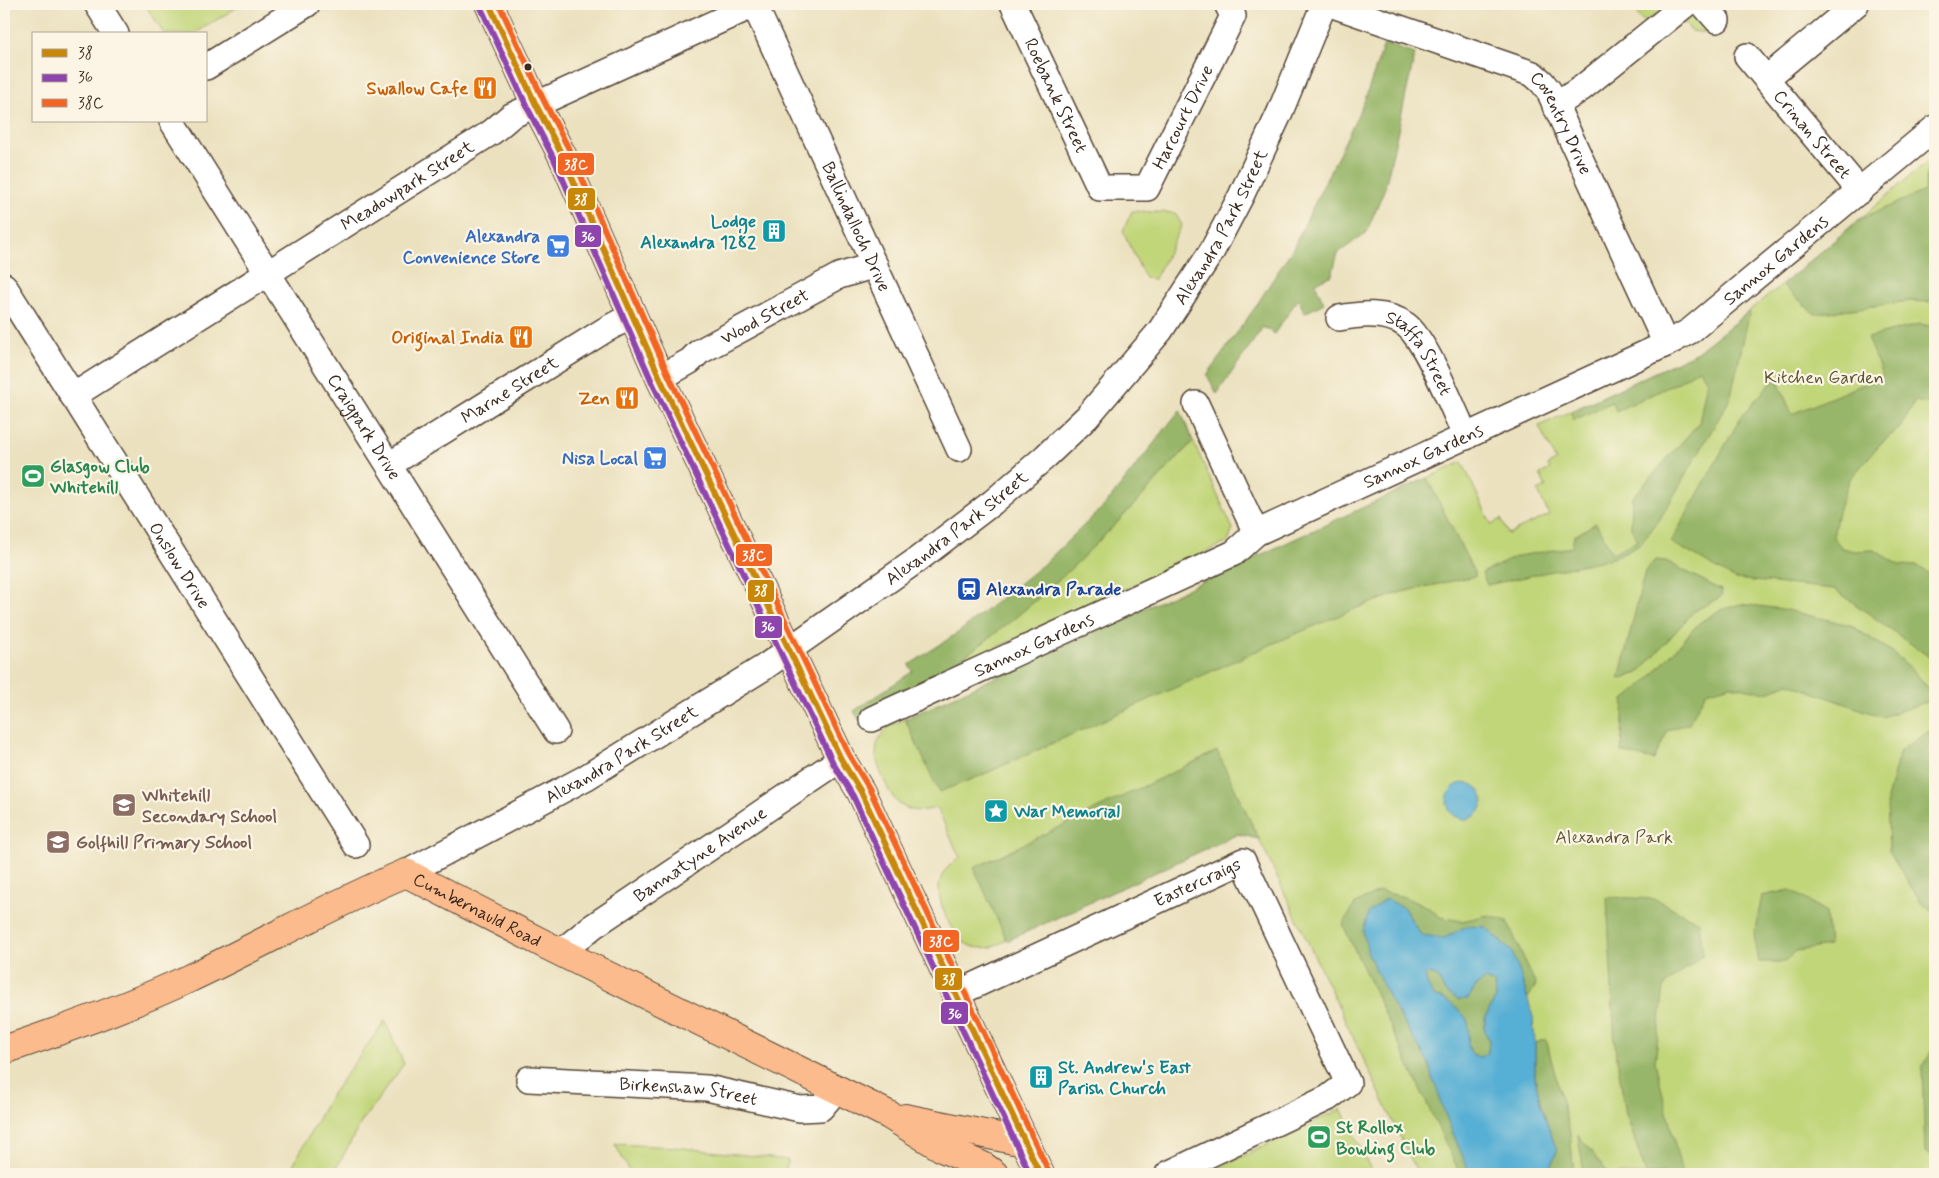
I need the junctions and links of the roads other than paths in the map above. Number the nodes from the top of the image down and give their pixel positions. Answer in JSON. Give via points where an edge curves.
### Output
{"nodes":[{"id":1,"x":97,"y":4,"type":"edge"},
{"id":2,"x":307,"y":4,"type":"edge"},
{"id":3,"x":489,"y":4,"type":"edge"},
{"id":4,"x":755,"y":4,"type":"edge"},
{"id":5,"x":1013,"y":4,"type":"edge"},
{"id":6,"x":1227,"y":4,"type":"edge"},
{"id":7,"x":1324,"y":4,"type":"edge"},
{"id":8,"x":1330,"y":4,"type":"edge"},
{"id":9,"x":1686,"y":4,"type":"edge"},
{"id":10,"x":1840,"y":9,"type":"edge"},
{"id":11,"x":115,"y":32,"type":"edge"},
{"id":12,"x":1747,"y":56,"type":"dead end"},
{"id":13,"x":208,"y":66,"type":"edge"},
{"id":14,"x":1767,"y":78,"type":"junction"},
{"id":15,"x":536,"y":106,"type":"junction"},
{"id":16,"x":1555,"y":106,"type":"junction"},
{"id":17,"x":173,"y":122,"type":"edge"},
{"id":18,"x":1935,"y":128,"type":"edge"},
{"id":19,"x":1100,"y":188,"type":"joint"},
{"id":20,"x":1860,"y":190,"type":"junction"},
{"id":21,"x":875,"y":266,"type":"junction"},
{"id":22,"x":267,"y":273,"type":"junction"},
{"id":23,"x":4,"y":286,"type":"edge"},
{"id":24,"x":632,"y":316,"type":"junction"},
{"id":25,"x":1339,"y":318,"type":"dead end"},
{"id":26,"x":1666,"y":344,"type":"junction"},
{"id":27,"x":660,"y":378,"type":"junction"},
{"id":28,"x":73,"y":396,"type":"junction"},
{"id":29,"x":1196,"y":404,"type":"dead end"},
{"id":30,"x":1466,"y":437,"type":"junction"},
{"id":31,"x":959,"y":449,"type":"dead end"},
{"id":32,"x":389,"y":465,"type":"junction"},
{"id":33,"x":1256,"y":534,"type":"junction"},
{"id":34,"x":789,"y":650,"type":"junction"},
{"id":35,"x":872,"y":719,"type":"dead end"},
{"id":36,"x":556,"y":731,"type":"dead end"},
{"id":37,"x":841,"y":759,"type":"junction"},
{"id":38,"x":356,"y":845,"type":"dead end"},
{"id":39,"x":406,"y":873,"type":"junction"},
{"id":40,"x":554,"y":948,"type":"junction"},
{"id":41,"x":956,"y":994,"type":"junction"},
{"id":42,"x":4,"y":1050,"type":"edge"},
{"id":43,"x":529,"y":1079,"type":"dead end"},
{"id":44,"x":837,"y":1089,"type":"junction"},
{"id":45,"x":889,"y":1115,"type":"junction"},
{"id":46,"x":1024,"y":1142,"type":"junction"},
{"id":47,"x":986,"y":1172,"type":"edge"},
{"id":48,"x":1040,"y":1174,"type":"edge"},
{"id":49,"x":1168,"y":1174,"type":"edge"}],
"edges":[{"from":1,"to":11,"type":"street"},
{"from":2,"to":13,"type":"street"},
{"from":3,"to":15,"type":"main road"},
{"from":4,"to":15,"type":"street","name":"Meadowpark Street"},
{"from":4,"to":21,"type":"street","name":"Ballindalloch Drive"},
{"from":5,"to":19,"type":"street","name":"Roebank Street"},
{"from":6,"to":19,"type":"street","name":"Harcourt Drive","via":[[1233,16],[1147,188]]},
{"from":7,"to":34,"type":"street","name":"Alexandra Park Street","via":[[1241,196],[1212,251],[1160,332],[1087,417],[1038,464],[917,560]]},
{"from":8,"to":16,"type":"street","name":"Coventry Drive","via":[[1533,74],[1546,86]]},
{"from":9,"to":16,"type":"street"},
{"from":10,"to":14,"type":"street","name":"Crinan Street"},
{"from":12,"to":14,"type":"street","name":"Crinan Street"},
{"from":14,"to":20,"type":"street","name":"Crinan Street"},
{"from":15,"to":22,"type":"street","name":"Meadowpark Street","via":[[510,116],[492,132]]},
{"from":15,"to":24,"type":"main road","via":[[562,155]]},
{"from":16,"to":26,"type":"street","name":"Coventry Drive"},
{"from":17,"to":22,"type":"street","name":"Craigpark Drive"},
{"from":18,"to":20,"type":"street","name":"Sannox Gardens"},
{"from":20,"to":26,"type":"street","name":"Sannox Gardens","via":[[1690,331]]},
{"from":21,"to":27,"type":"street","name":"Wood Street","via":[[839,276],[699,352]]},
{"from":21,"to":31,"type":"street","name":"Ballindalloch Drive"},
{"from":22,"to":28,"type":"street","name":"Meadowpark Street"},
{"from":22,"to":32,"type":"street","name":"Craigpark Drive"},
{"from":23,"to":28,"type":"street","name":"Onslow Drive"},
{"from":24,"to":27,"type":"main road"},
{"from":24,"to":32,"type":"street","name":"Marne Street"},
{"from":25,"to":30,"type":"street","name":"Staffa Street","via":[[1363,314],[1393,318],[1407,326],[1422,343]]},
{"from":26,"to":30,"type":"street","name":"Sannox Gardens"},
{"from":27,"to":34,"type":"main road"},
{"from":28,"to":38,"type":"street","name":"Onslow Drive"},
{"from":29,"to":33,"type":"street"},
{"from":30,"to":33,"type":"street","name":"Sannox Gardens"},
{"from":32,"to":36,"type":"street","name":"Craigpark Drive"},
{"from":33,"to":35,"type":"street","name":"Sannox Gardens","via":[[1234,553]]},
{"from":34,"to":37,"type":"main road"},
{"from":34,"to":39,"type":"street","name":"Alexandra Park Street","via":[[585,778]]},
{"from":37,"to":40,"type":"street","name":"Bannatyne Avenue","via":[[592,926]]},
{"from":37,"to":41,"type":"main road","via":[[861,792]]},
{"from":39,"to":40,"type":"main road","name":"Cumbernauld Road"},
{"from":39,"to":42,"type":"main road","name":"Cumbernauld Road","via":[[359,893],[186,980],[102,1015]]},
{"from":40,"to":44,"type":"main road","name":"Cumbernauld Road"},
{"from":41,"to":46,"type":"main road"},
{"from":41,"to":49,"type":"street","name":"Eastercraigs","via":[[1243,861],[1348,1082],[1328,1098]]},
{"from":43,"to":44,"type":"street","name":"Birkenshaw Street","via":[[707,1088],[800,1109],[821,1108]]},
{"from":44,"to":45,"type":"main road","name":"Cumbernauld Road"},
{"from":45,"to":46,"type":"main road","name":"Cumbernauld Road"},
{"from":45,"to":47,"type":"main road","name":"Cumbernauld Road"},
{"from":46,"to":48,"type":"main road"}]}
